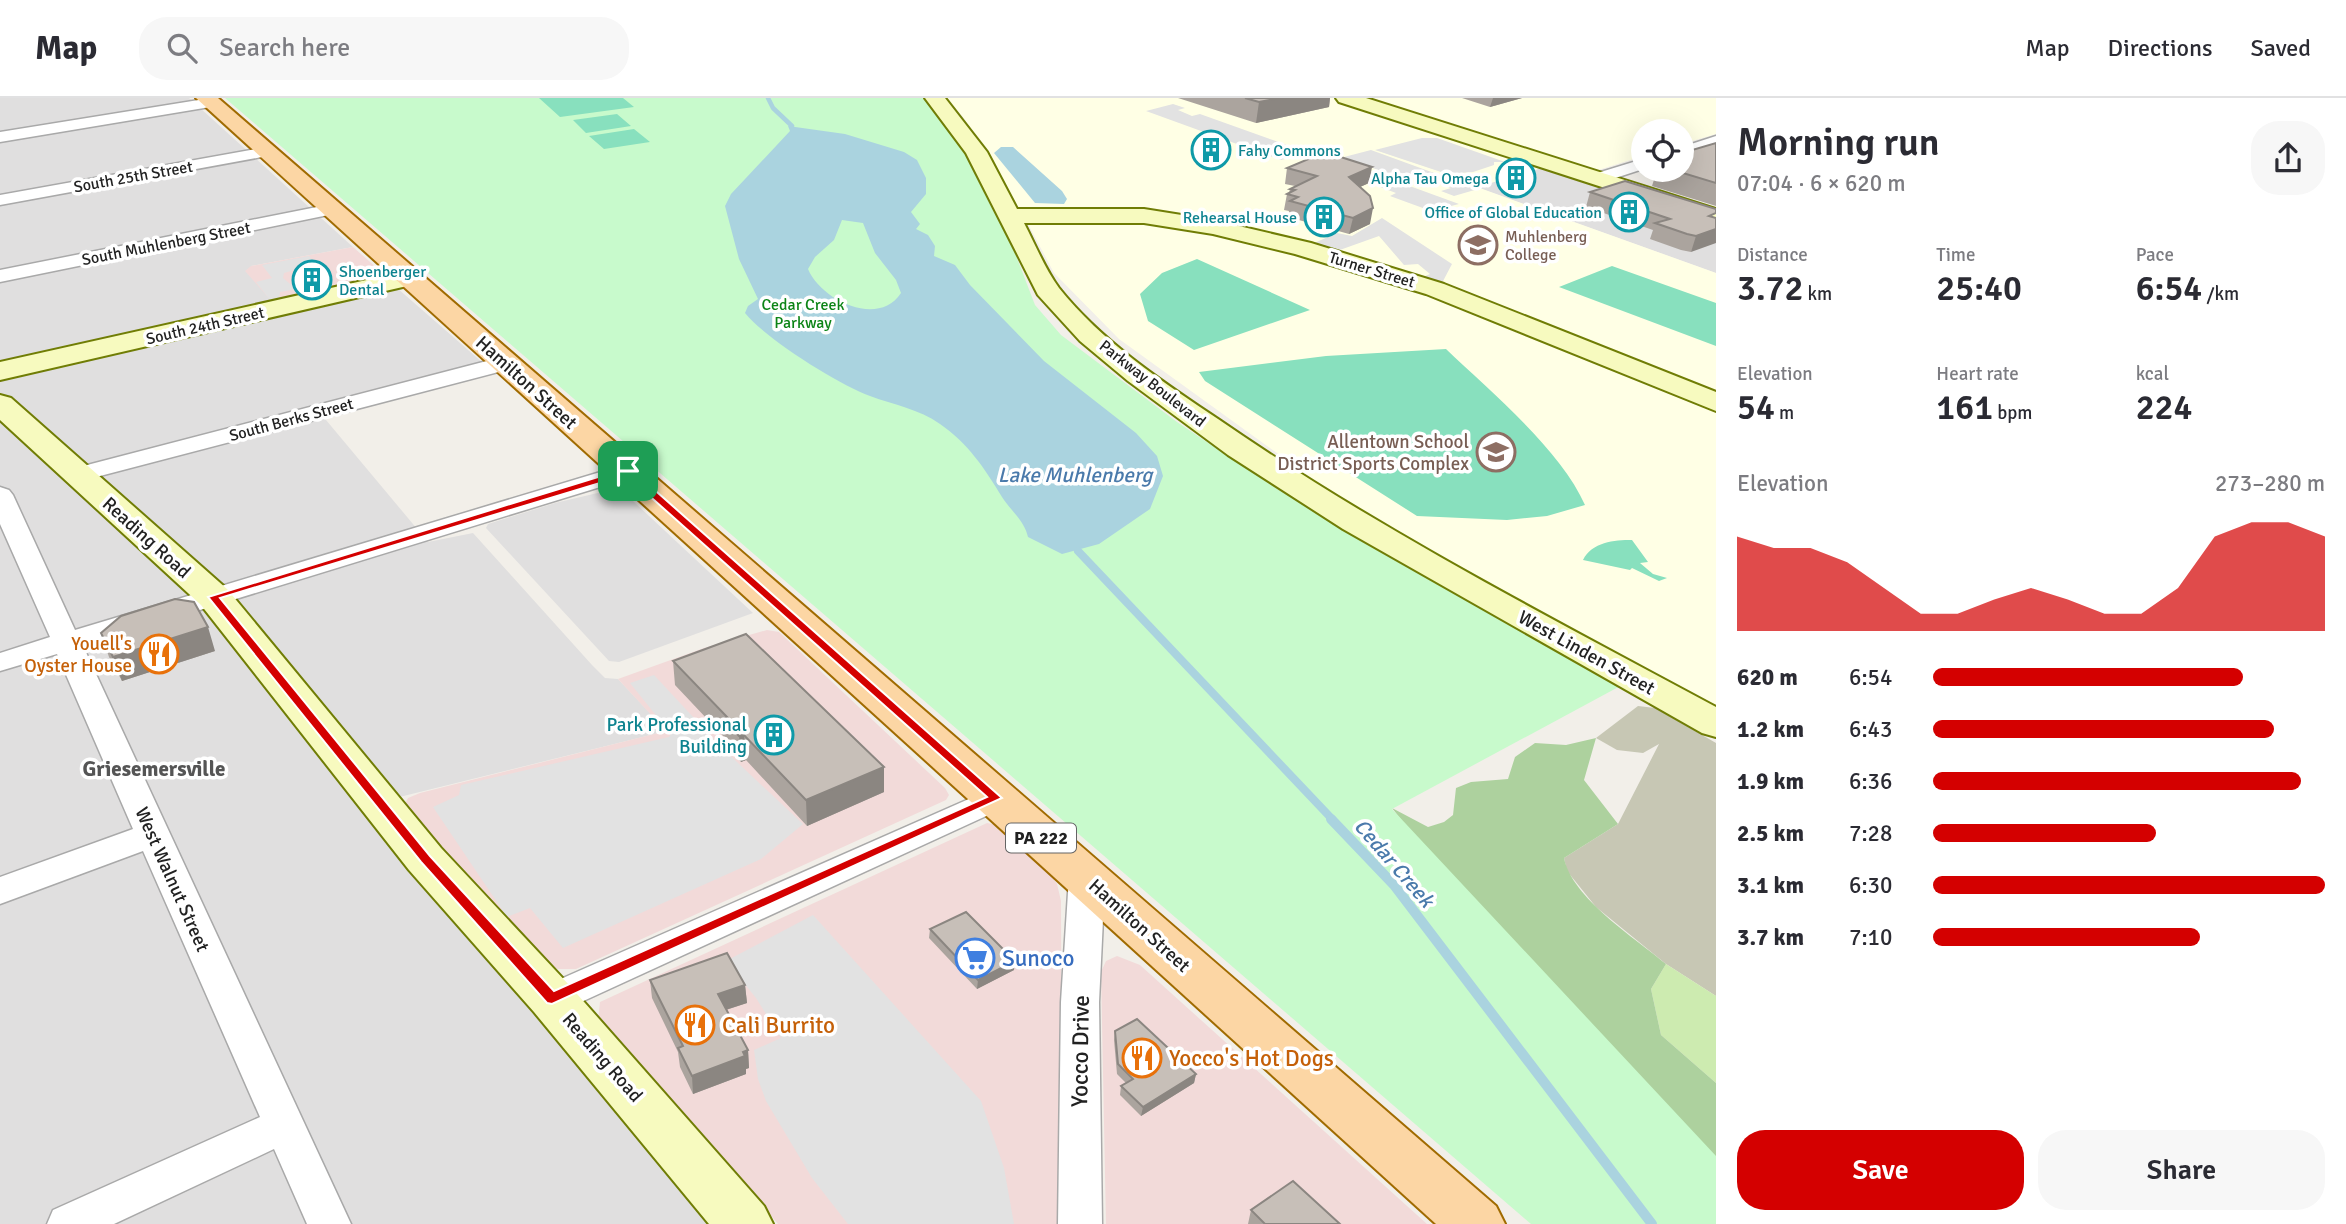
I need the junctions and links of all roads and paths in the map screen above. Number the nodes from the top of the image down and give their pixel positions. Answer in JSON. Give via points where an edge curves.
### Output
{"nodes":[{"id":1,"x":935,"y":98,"type":"edge"},
{"id":2,"x":1346,"y":98,"type":"edge"},
{"id":3,"x":209,"y":100,"type":"edge"},
{"id":4,"x":0,"y":137,"type":"edge"},
{"id":5,"x":1716,"y":141,"type":"edge"},
{"id":6,"x":1694,"y":148,"type":"edge"},
{"id":7,"x":267,"y":152,"type":"junction"},
{"id":8,"x":1631,"y":168,"type":"edge"},
{"id":9,"x":1597,"y":179,"type":"junction"},
{"id":10,"x":0,"y":200,"type":"edge"},
{"id":11,"x":332,"y":209,"type":"junction"},
{"id":12,"x":1009,"y":216,"type":"junction"},
{"id":13,"x":1716,"y":217,"type":"edge"},
{"id":14,"x":0,"y":276,"type":"edge"},
{"id":15,"x":411,"y":278,"type":"junction"},
{"id":16,"x":506,"y":363,"type":"junction"},
{"id":17,"x":0,"y":371,"type":"edge"},
{"id":18,"x":1716,"y":402,"type":"edge"},
{"id":19,"x":0,"y":404,"type":"edge"},
{"id":20,"x":628,"y":471,"type":"junction"},
{"id":21,"x":77,"y":475,"type":"junction"},
{"id":22,"x":0,"y":495,"type":"edge"},
{"id":23,"x":1459,"y":581,"type":"joint"},
{"id":24,"x":214,"y":597,"type":"junction"},
{"id":25,"x":66,"y":642,"type":"junction"},
{"id":26,"x":0,"y":662,"type":"edge"},
{"id":27,"x":1716,"y":724,"type":"edge"},
{"id":28,"x":996,"y":798,"type":"junction"},
{"id":29,"x":153,"y":834,"type":"junction"},
{"id":30,"x":1087,"y":877,"type":"junction"},
{"id":31,"x":0,"y":891,"type":"edge"},
{"id":32,"x":552,"y":999,"type":"junction"},
{"id":33,"x":284,"y":1125,"type":"junction"},
{"id":34,"x":69,"y":1224,"type":"edge"},
{"id":35,"x":329,"y":1224,"type":"edge"},
{"id":36,"x":744,"y":1224,"type":"edge"},
{"id":37,"x":1080,"y":1224,"type":"edge"},
{"id":38,"x":1476,"y":1224,"type":"edge"}],
"edges":[{"from":1,"to":12,"type":"street","name":"Parkway Boulevard","via":[[976,152]]},
{"from":2,"to":9,"type":"street"},
{"from":3,"to":4,"type":"street"},
{"from":3,"to":7,"type":"main road","name":"Hamilton Street","number":"PA 222"},
{"from":5,"to":6,"type":"street"},
{"from":7,"to":10,"type":"street","name":"South 25th Street"},
{"from":7,"to":11,"type":"main road","name":"Hamilton Street","number":"PA 222"},
{"from":8,"to":9,"type":"street"},
{"from":9,"to":13,"type":"street"},
{"from":11,"to":14,"type":"street","name":"South Muhlenberg Street"},
{"from":11,"to":15,"type":"main road","name":"Hamilton Street","number":"PA 222"},
{"from":12,"to":18,"type":"street","name":"Turner Street","via":[[1144,216],[1302,248],[1446,293]]},
{"from":12,"to":23,"type":"street","name":"Parkway Boulevard","via":[[1047,290],[1132,369],[1284,477]]},
{"from":15,"to":16,"type":"main road","name":"Hamilton Street","number":"PA 222"},
{"from":15,"to":17,"type":"street","name":"South 24th Street"},
{"from":16,"to":20,"type":"main road","name":"Hamilton Street","number":"PA 222"},
{"from":16,"to":21,"type":"street","name":"South Berks Street"},
{"from":19,"to":21,"type":"street","name":"Reading Road"},
{"from":20,"to":24,"type":"street"},
{"from":20,"to":28,"type":"main road","name":"Hamilton Street","number":"PA 222"},
{"from":21,"to":24,"type":"street","name":"Reading Road"},
{"from":22,"to":25,"type":"street","name":"West Walnut Street"},
{"from":23,"to":27,"type":"street","name":"West Linden Street"},
{"from":24,"to":25,"type":"street"},
{"from":24,"to":32,"type":"street","name":"Reading Road","via":[[425,859]]},
{"from":25,"to":26,"type":"street"},
{"from":25,"to":29,"type":"street","name":"West Walnut Street"},
{"from":28,"to":30,"type":"main road","name":"Hamilton Street","number":"PA 222"},
{"from":28,"to":32,"type":"street"},
{"from":29,"to":31,"type":"street"},
{"from":29,"to":33,"type":"street","name":"West Walnut Street"},
{"from":30,"to":37,"type":"street","name":"Yocco Drive","via":[[1080,1002]]},
{"from":30,"to":38,"type":"main road","name":"Hamilton Street","number":"PA 222"},
{"from":32,"to":36,"type":"street","name":"Reading Road"},
{"from":33,"to":34,"type":"street"},
{"from":33,"to":35,"type":"street","name":"West Walnut Street"}]}
